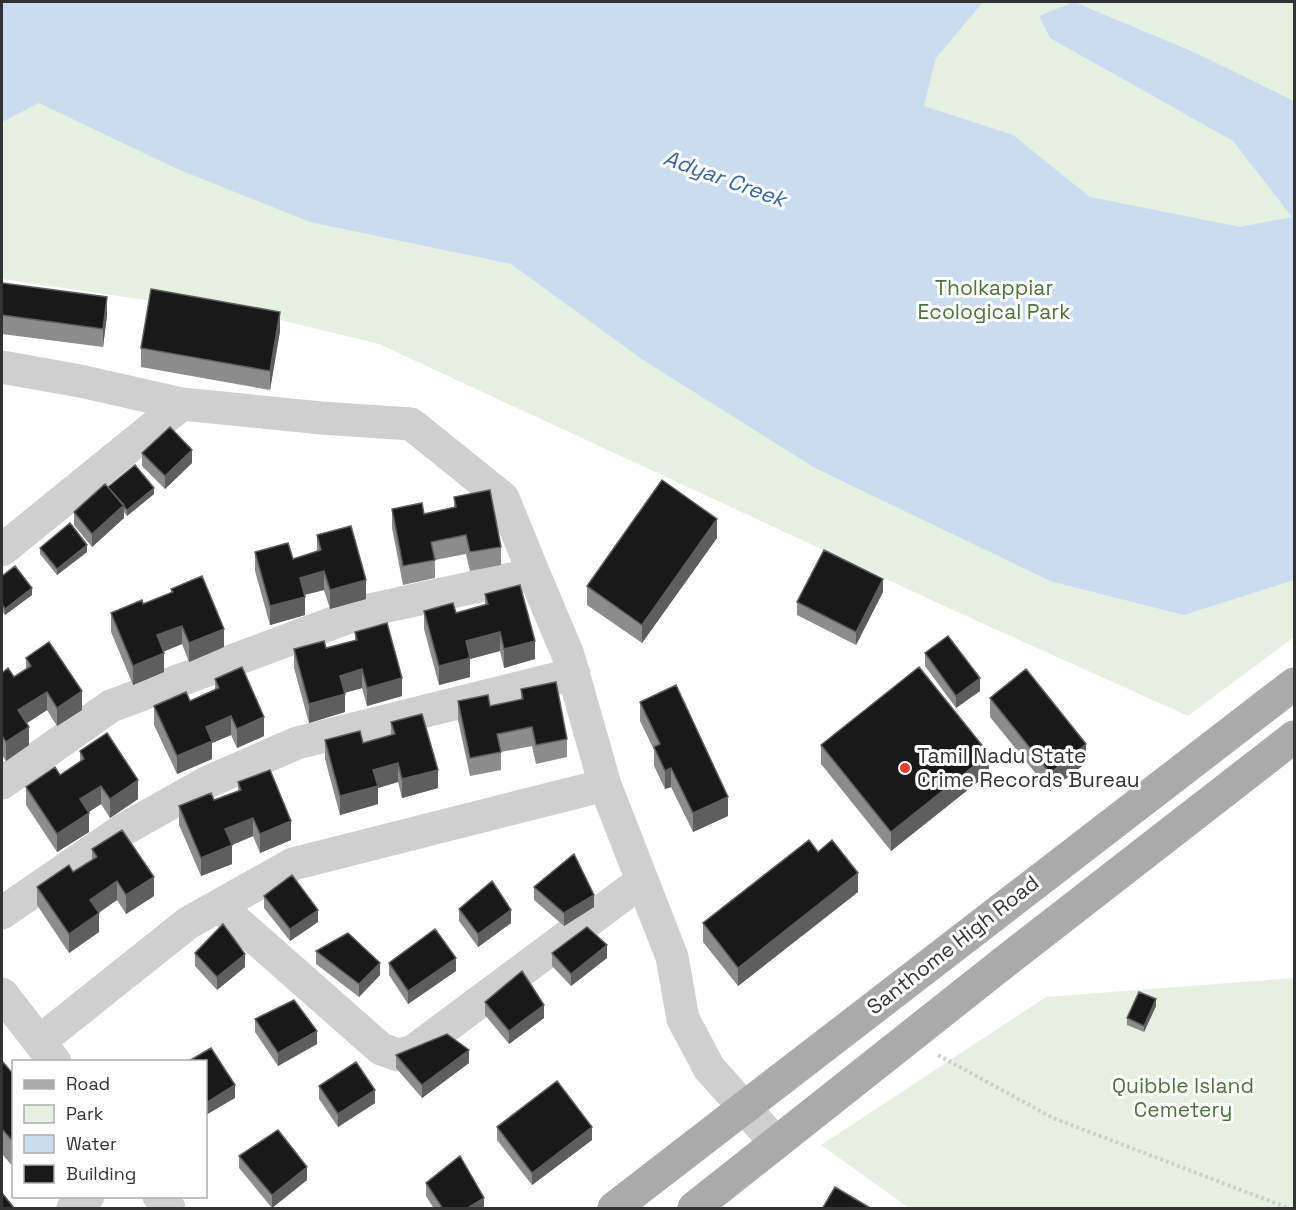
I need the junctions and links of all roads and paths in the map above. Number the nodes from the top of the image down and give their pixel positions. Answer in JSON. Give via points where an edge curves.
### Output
{"nodes":[{"id":1,"x":2,"y":367,"type":"edge"},
{"id":2,"x":182,"y":404,"type":"junction"},
{"id":3,"x":2,"y":550,"type":"edge"},
{"id":4,"x":534,"y":574,"type":"junction"},
{"id":5,"x":574,"y":674,"type":"junction"},
{"id":6,"x":1294,"y":684,"type":"edge"},
{"id":7,"x":1294,"y":737,"type":"edge"},
{"id":8,"x":2,"y":783,"type":"edge"},
{"id":9,"x":605,"y":785,"type":"junction"},
{"id":10,"x":642,"y":881,"type":"junction"},
{"id":11,"x":219,"y":906,"type":"junction"},
{"id":12,"x":2,"y":913,"type":"edge"},
{"id":13,"x":2,"y":994,"type":"edge"},
{"id":14,"x":908,"y":1038,"type":"junction"},
{"id":15,"x":48,"y":1051,"type":"edge"},
{"id":16,"x":744,"y":1107,"type":"junction"},
{"id":17,"x":776,"y":1143,"type":"junction"},
{"id":18,"x":87,"y":1198,"type":"edge"},
{"id":19,"x":73,"y":1209,"type":"edge"},
{"id":20,"x":614,"y":1209,"type":"edge"},
{"id":21,"x":694,"y":1209,"type":"edge"},
{"id":22,"x":1288,"y":1209,"type":"edge"}],
"edges":[{"from":1,"to":2,"type":"street"},
{"from":2,"to":3,"type":"street"},
{"from":2,"to":4,"type":"street","via":[[411,424],[503,498]]},
{"from":4,"to":5,"type":"street"},
{"from":4,"to":8,"type":"street","via":[[365,611],[111,706]]},
{"from":5,"to":9,"type":"street"},
{"from":5,"to":12,"type":"street","via":[[297,743],[208,782],[121,831]]},
{"from":6,"to":16,"type":"main road","name":"Santhome High Road"},
{"from":7,"to":14,"type":"main road"},
{"from":9,"to":10,"type":"street"},
{"from":9,"to":11,"type":"street","via":[[293,864]]},
{"from":10,"to":11,"type":"street","via":[[412,1052],[398,1055],[381,1049]]},
{"from":10,"to":16,"type":"street","via":[[672,957],[684,1019],[709,1068]]},
{"from":11,"to":15,"type":"street","via":[[188,923]]},
{"from":13,"to":15,"type":"street"},
{"from":14,"to":17,"type":"main road"},
{"from":14,"to":22,"type":"path","via":[[1053,1118]]},
{"from":16,"to":17,"type":"street"},
{"from":16,"to":20,"type":"main road","name":"Santhome High Road"},
{"from":17,"to":21,"type":"main road"},
{"from":18,"to":19,"type":"street"}]}
